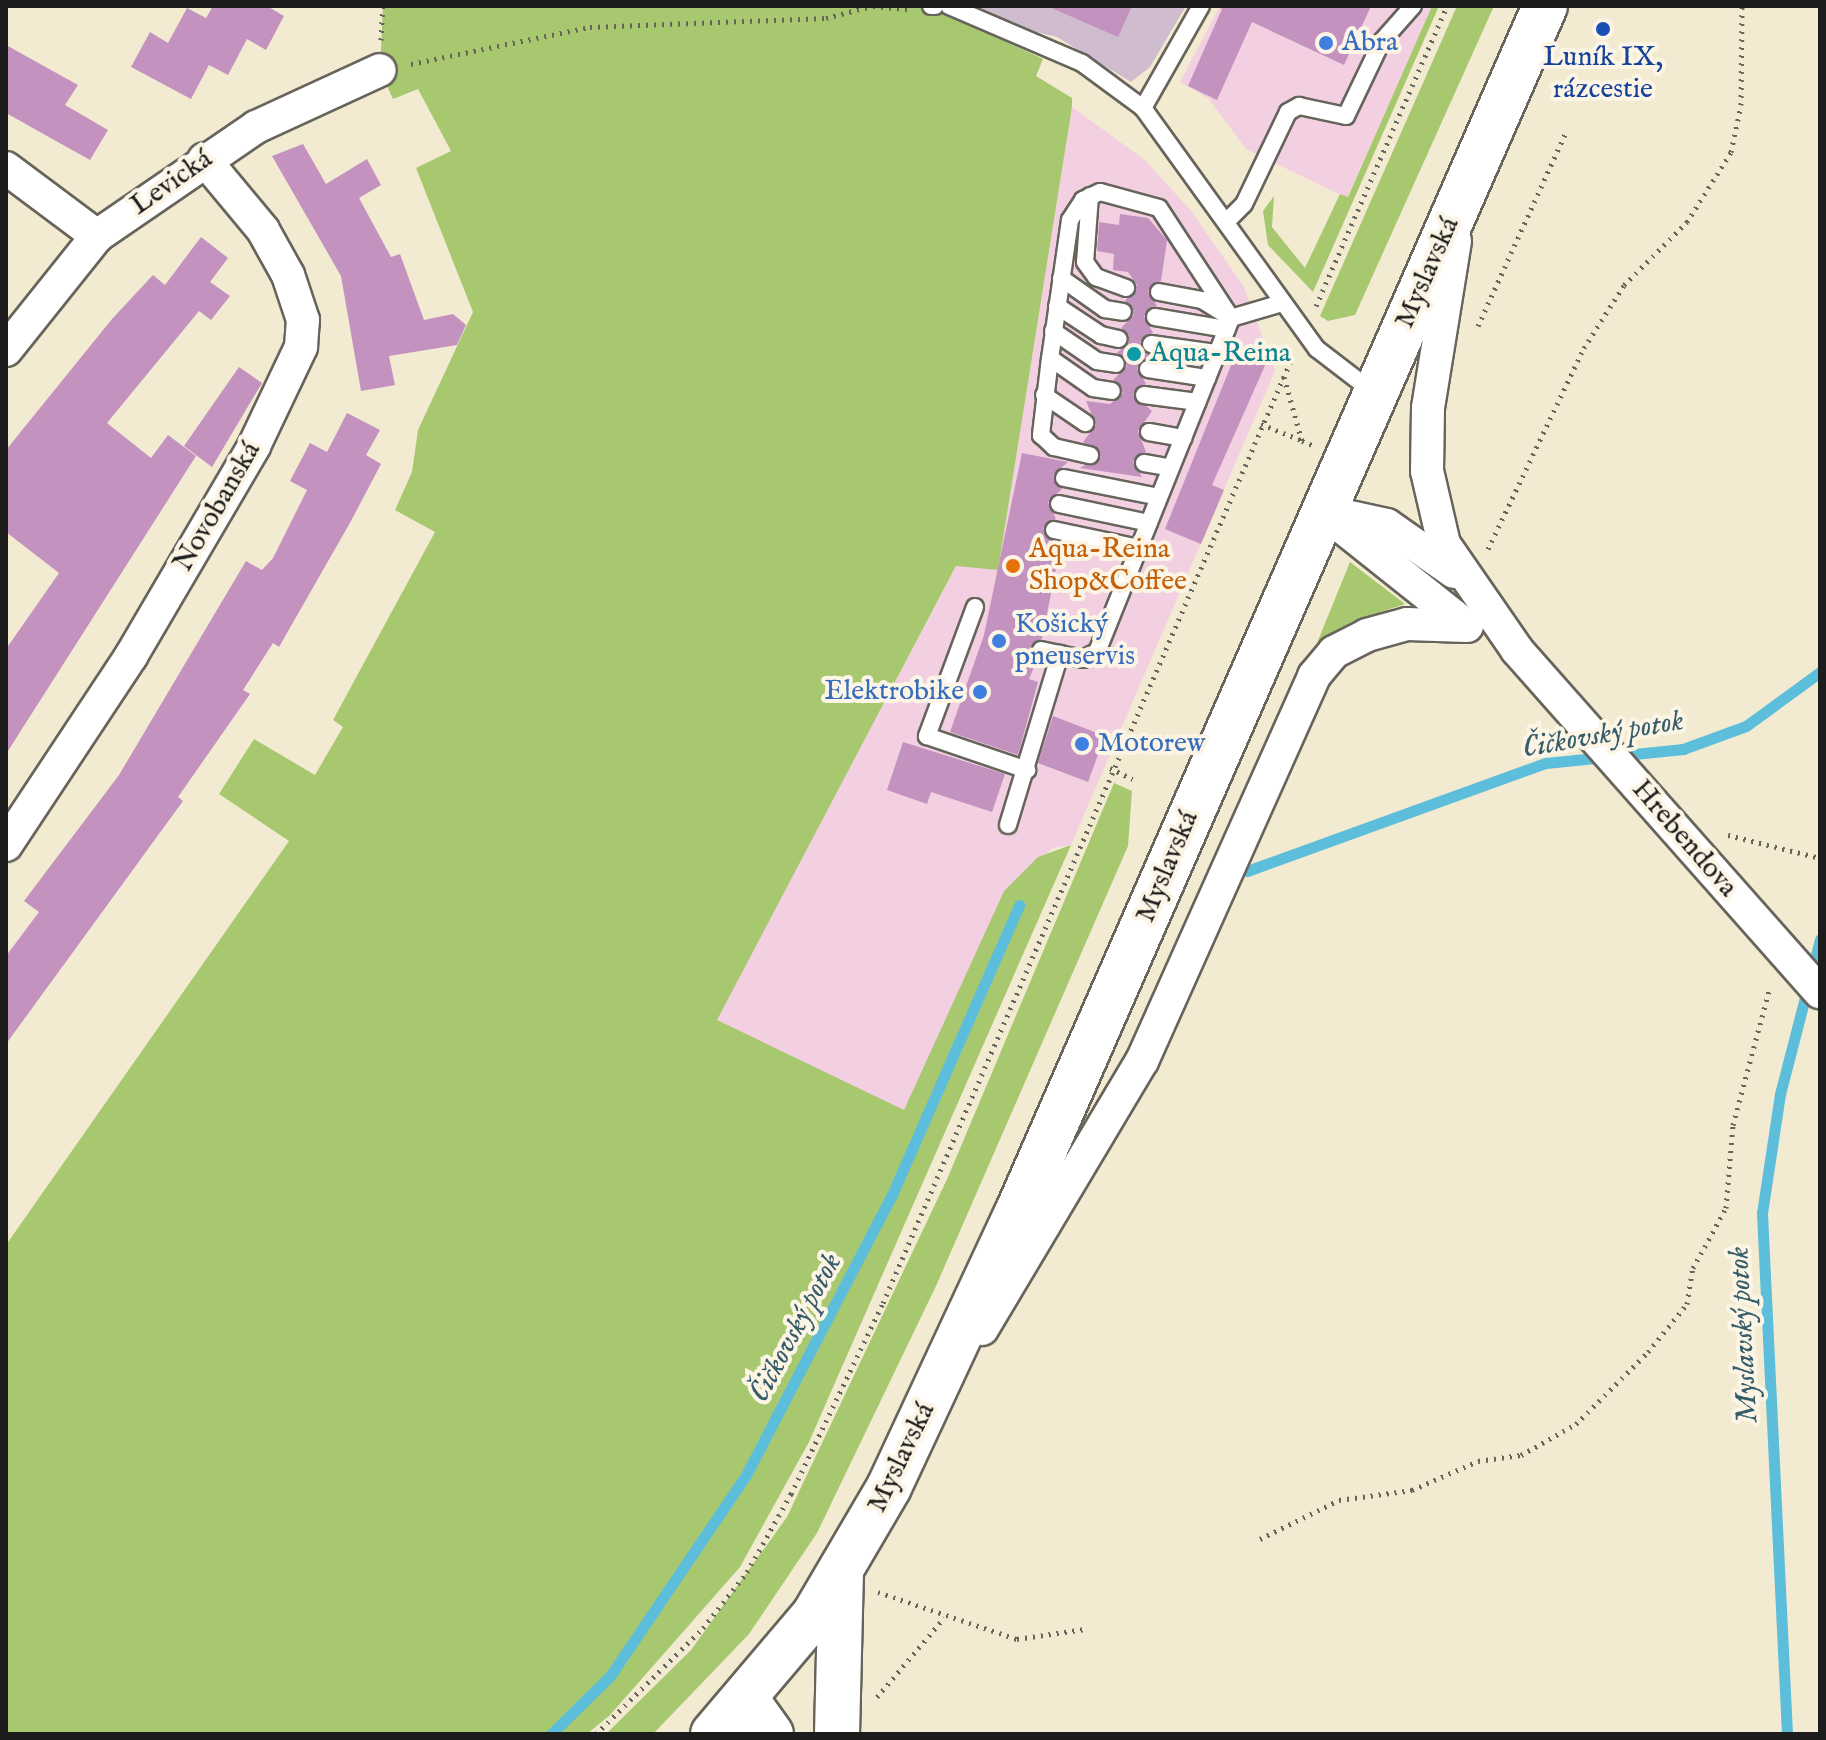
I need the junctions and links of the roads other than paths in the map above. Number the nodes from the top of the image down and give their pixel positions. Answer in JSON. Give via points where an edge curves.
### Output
{"nodes":[{"id":1,"x":949,"y":6,"type":"edge"},
{"id":2,"x":1201,"y":6,"type":"edge"},
{"id":3,"x":1413,"y":6,"type":"edge"},
{"id":4,"x":1545,"y":6,"type":"edge"},
{"id":5,"x":380,"y":70,"type":"road end"},
{"id":6,"x":1143,"y":108,"type":"junction"},
{"id":7,"x":204,"y":159,"type":"junction"},
{"id":8,"x":6,"y":168,"type":"edge"},
{"id":9,"x":1090,"y":196,"type":"junction"},
{"id":10,"x":1462,"y":198,"type":"junction"},
{"id":11,"x":1226,"y":222,"type":"junction"},
{"id":12,"x":97,"y":236,"type":"junction"},
{"id":13,"x":1061,"y":278,"type":"junction"},
{"id":14,"x":1126,"y":288,"type":"dead end"},
{"id":15,"x":1159,"y":292,"type":"dead end"},
{"id":16,"x":1282,"y":303,"type":"junction"},
{"id":17,"x":1057,"y":306,"type":"junction"},
{"id":18,"x":1123,"y":312,"type":"dead end"},
{"id":19,"x":1155,"y":317,"type":"dead end"},
{"id":20,"x":1229,"y":323,"type":"junction"},
{"id":21,"x":1053,"y":331,"type":"junction"},
{"id":22,"x":1119,"y":339,"type":"dead end"},
{"id":23,"x":1151,"y":344,"type":"dead end"},
{"id":24,"x":6,"y":350,"type":"edge"},
{"id":25,"x":1217,"y":353,"type":"junction"},
{"id":26,"x":1050,"y":358,"type":"junction"},
{"id":27,"x":1116,"y":364,"type":"dead end"},
{"id":28,"x":1148,"y":369,"type":"dead end"},
{"id":29,"x":1207,"y":378,"type":"junction"},
{"id":30,"x":1112,"y":391,"type":"dead end"},
{"id":31,"x":1375,"y":393,"type":"junction"},
{"id":32,"x":1044,"y":395,"type":"junction"},
{"id":33,"x":1144,"y":395,"type":"dead end"},
{"id":34,"x":1198,"y":402,"type":"junction"},
{"id":35,"x":1085,"y":423,"type":"dead end"},
{"id":36,"x":1149,"y":432,"type":"dead end"},
{"id":37,"x":1183,"y":438,"type":"junction"},
{"id":38,"x":1090,"y":455,"type":"dead end"},
{"id":39,"x":1144,"y":463,"type":"dead end"},
{"id":40,"x":1171,"y":468,"type":"junction"},
{"id":41,"x":1064,"y":478,"type":"dead end"},
{"id":42,"x":1159,"y":497,"type":"junction"},
{"id":43,"x":1059,"y":504,"type":"dead end"},
{"id":44,"x":1322,"y":511,"type":"junction"},
{"id":45,"x":1149,"y":523,"type":"junction"},
{"id":46,"x":1054,"y":530,"type":"dead end"},
{"id":47,"x":1139,"y":548,"type":"junction"},
{"id":48,"x":1475,"y":573,"type":"junction"},
{"id":49,"x":975,"y":607,"type":"dead end"},
{"id":50,"x":1467,"y":626,"type":"junction"},
{"id":51,"x":1041,"y":650,"type":"dead end"},
{"id":52,"x":1517,"y":650,"type":"junction"},
{"id":53,"x":1060,"y":654,"type":"junction"},
{"id":54,"x":1027,"y":770,"type":"junction"},
{"id":55,"x":1008,"y":825,"type":"dead end"},
{"id":56,"x":6,"y":845,"type":"edge"},
{"id":57,"x":1820,"y":992,"type":"edge"},
{"id":58,"x":889,"y":1487,"type":"junction"},
{"id":59,"x":841,"y":1575,"type":"junction"},
{"id":60,"x":758,"y":1717,"type":"edge"},
{"id":61,"x":851,"y":1722,"type":"edge"},
{"id":62,"x":713,"y":1734,"type":"edge"}],
"edges":[{"from":1,"to":6,"type":"lane","via":[[1082,63]]},
{"from":2,"to":6,"type":"lane"},
{"from":3,"to":11,"type":"lane","via":[[1382,41],[1346,116],[1299,106],[1288,112],[1244,204]]},
{"from":4,"to":10,"type":"street","name":"Myslavská"},
{"from":5,"to":7,"type":"street","name":"Levická","via":[[256,127]]},
{"from":6,"to":11,"type":"lane"},
{"from":7,"to":12,"type":"street","name":"Levická"},
{"from":7,"to":56,"type":"street","name":"Novobanská","via":[[274,248],[299,302],[301,347],[254,446],[131,656]]},
{"from":8,"to":12,"type":"street"},
{"from":9,"to":13,"type":"lane","via":[[1070,220]]},
{"from":9,"to":14,"type":"lane","via":[[1085,262],[1096,277]]},
{"from":9,"to":20,"type":"lane","via":[[1140,198],[1159,208]]},
{"from":10,"to":31,"type":"street","name":"Myslavská"},
{"from":10,"to":48,"type":"street","via":[[1428,408],[1427,471],[1444,544]]},
{"from":11,"to":16,"type":"lane"},
{"from":12,"to":24,"type":"street","name":"Levická"},
{"from":13,"to":17,"type":"lane"},
{"from":13,"to":18,"type":"lane","via":[[1105,309]]},
{"from":15,"to":20,"type":"lane","via":[[1202,300]]},
{"from":16,"to":20,"type":"lane"},
{"from":16,"to":31,"type":"lane","via":[[1326,360]]},
{"from":17,"to":21,"type":"lane"},
{"from":17,"to":22,"type":"lane","via":[[1101,335]]},
{"from":19,"to":20,"type":"lane"},
{"from":20,"to":25,"type":"lane"},
{"from":21,"to":26,"type":"lane"},
{"from":21,"to":27,"type":"lane","via":[[1097,361]]},
{"from":23,"to":25,"type":"lane"},
{"from":25,"to":29,"type":"lane"},
{"from":26,"to":30,"type":"lane","via":[[1093,388]]},
{"from":26,"to":32,"type":"lane"},
{"from":28,"to":29,"type":"lane"},
{"from":29,"to":34,"type":"lane"},
{"from":31,"to":44,"type":"street","name":"Myslavská"},
{"from":32,"to":35,"type":"lane"},
{"from":32,"to":38,"type":"lane","via":[[1044,439]]},
{"from":33,"to":34,"type":"lane"},
{"from":34,"to":37,"type":"lane"},
{"from":36,"to":37,"type":"lane"},
{"from":37,"to":40,"type":"lane"},
{"from":39,"to":40,"type":"lane"},
{"from":40,"to":42,"type":"lane"},
{"from":41,"to":42,"type":"lane"},
{"from":42,"to":45,"type":"lane"},
{"from":43,"to":45,"type":"lane"},
{"from":44,"to":48,"type":"street","via":[[1355,514]]},
{"from":44,"to":50,"type":"street"},
{"from":44,"to":58,"type":"street","name":"Myslavská"},
{"from":45,"to":47,"type":"lane"},
{"from":46,"to":47,"type":"lane"},
{"from":47,"to":53,"type":"lane","via":[[1094,657]]},
{"from":48,"to":52,"type":"street","name":"Hrebendova"},
{"from":49,"to":54,"type":"lane","via":[[927,736]]},
{"from":50,"to":52,"type":"street"},
{"from":50,"to":58,"type":"street","via":[[1407,624],[1367,635],[1334,652],[1314,676],[1142,1061]]},
{"from":51,"to":53,"type":"lane"},
{"from":52,"to":57,"type":"street","name":"Hrebendova"},
{"from":53,"to":54,"type":"lane"},
{"from":54,"to":55,"type":"lane"},
{"from":58,"to":59,"type":"street","name":"Myslavská"},
{"from":59,"to":60,"type":"street"},
{"from":59,"to":61,"type":"street","name":"Myslavská"},
{"from":60,"to":62,"type":"street"}]}
